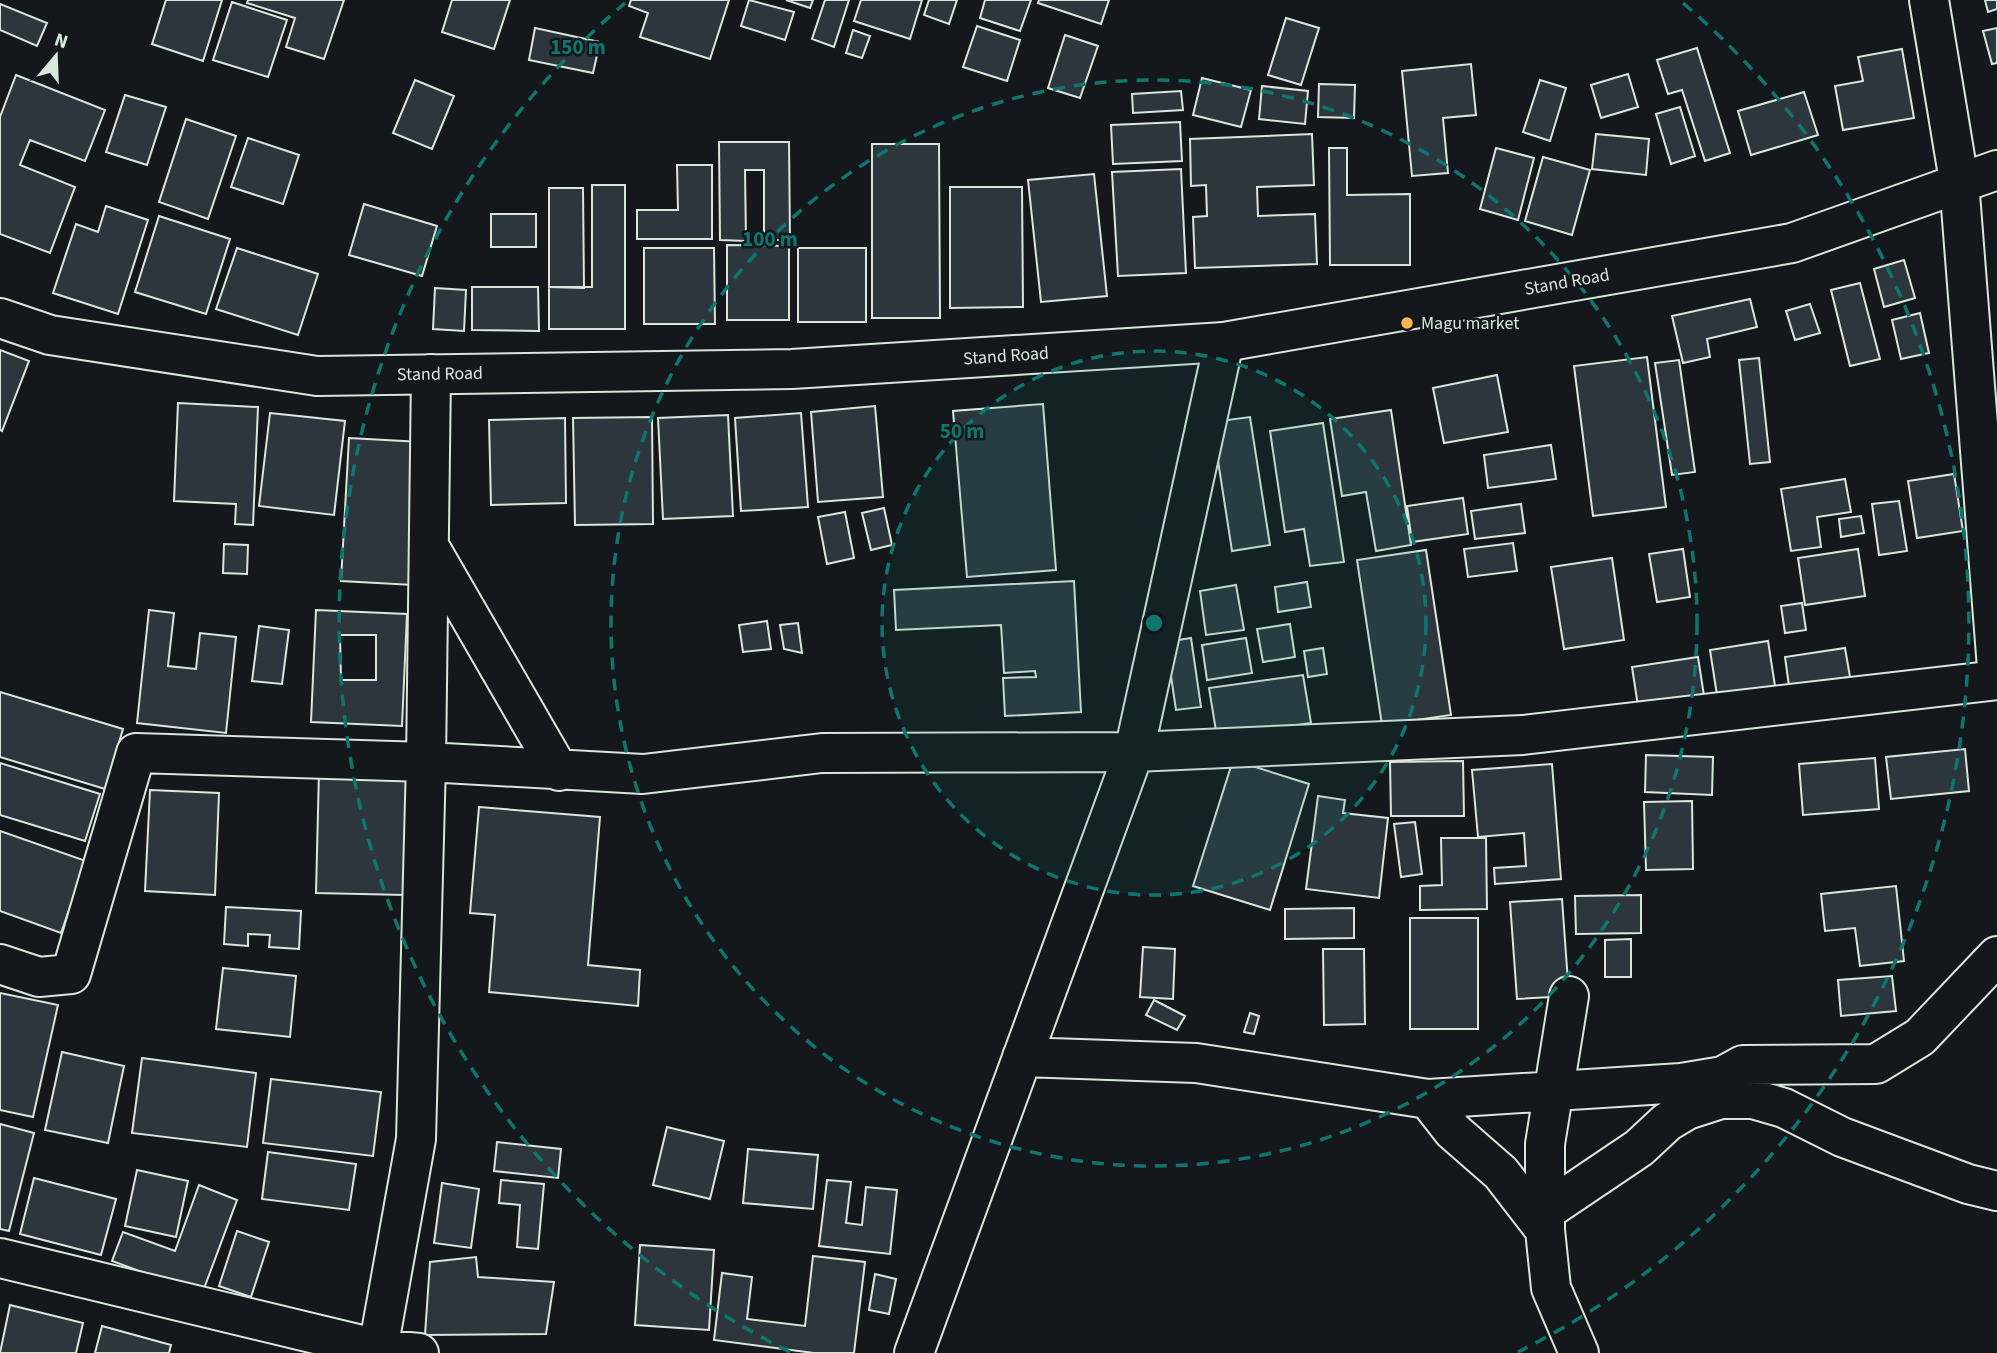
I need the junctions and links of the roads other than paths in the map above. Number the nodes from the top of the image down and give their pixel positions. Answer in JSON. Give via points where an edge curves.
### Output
{"nodes":[{"id":1,"x":1928,"y":0,"type":"edge"},
{"id":2,"x":1997,"y":170,"type":"edge"},
{"id":3,"x":1959,"y":181,"type":"junction"},
{"id":4,"x":0,"y":318,"type":"edge"},
{"id":5,"x":1224,"y":342,"type":"junction"},
{"id":6,"x":431,"y":374,"type":"junction"},
{"id":7,"x":1992,"y":538,"type":"edge"},
{"id":8,"x":429,"y":546,"type":"junction"},
{"id":9,"x":1997,"y":668,"type":"edge"},
{"id":10,"x":1997,"y":680,"type":"edge"},
{"id":11,"x":1134,"y":752,"type":"junction"},
{"id":12,"x":426,"y":762,"type":"junction"},
{"id":13,"x":559,"y":771,"type":"junction"},
{"id":14,"x":1997,"y":956,"type":"edge"},
{"id":15,"x":0,"y":964,"type":"edge"},
{"id":16,"x":1569,"y":996,"type":"dead end"},
{"id":17,"x":1022,"y":1057,"type":"junction"},
{"id":18,"x":1551,"y":1092,"type":"junction"},
{"id":19,"x":1428,"y":1099,"type":"junction"},
{"id":20,"x":1997,"y":1191,"type":"edge"},
{"id":21,"x":1545,"y":1221,"type":"junction"},
{"id":22,"x":0,"y":1258,"type":"edge"},
{"id":23,"x":378,"y":1349,"type":"junction"},
{"id":24,"x":419,"y":1353,"type":"edge"},
{"id":25,"x":914,"y":1353,"type":"edge"},
{"id":26,"x":1579,"y":1353,"type":"edge"}],
"edges":[{"from":1,"to":3,"type":"street"},
{"from":2,"to":3,"type":"street","name":"Stand Road"},
{"from":3,"to":5,"type":"street","name":"Stand Road","via":[[1792,243]]},
{"from":3,"to":7,"type":"street"},
{"from":4,"to":6,"type":"street","name":"Stand Road","via":[[50,335],[317,376]]},
{"from":5,"to":6,"type":"street","name":"Stand Road","via":[[792,369]]},
{"from":5,"to":11,"type":"street"},
{"from":6,"to":8,"type":"street"},
{"from":7,"to":9,"type":"street"},
{"from":8,"to":12,"type":"street"},
{"from":8,"to":13,"type":"street"},
{"from":10,"to":11,"type":"street","via":[[1523,735]]},
{"from":11,"to":13,"type":"street","via":[[822,753],[643,774]]},
{"from":11,"to":17,"type":"street"},
{"from":12,"to":13,"type":"street"},
{"from":12,"to":15,"type":"street","via":[[136,753],[71,974],[39,977]]},
{"from":12,"to":23,"type":"street","via":[[416,1139]]},
{"from":14,"to":18,"type":"street","via":[[1920,1037],[1876,1063],[1743,1065],[1723,1076],[1681,1083]]},
{"from":16,"to":18,"type":"street"},
{"from":17,"to":19,"type":"street","via":[[1196,1063]]},
{"from":17,"to":25,"type":"street"},
{"from":18,"to":19,"type":"street"},
{"from":18,"to":21,"type":"street","via":[[1545,1144]]},
{"from":19,"to":21,"type":"street","via":[[1453,1131],[1501,1173]]},
{"from":20,"to":21,"type":"street","via":[[1842,1137],[1784,1108],[1753,1099],[1721,1099],[1667,1122]]},
{"from":21,"to":26,"type":"street","via":[[1551,1288]]},
{"from":22,"to":23,"type":"street"},
{"from":23,"to":24,"type":"street"}]}
